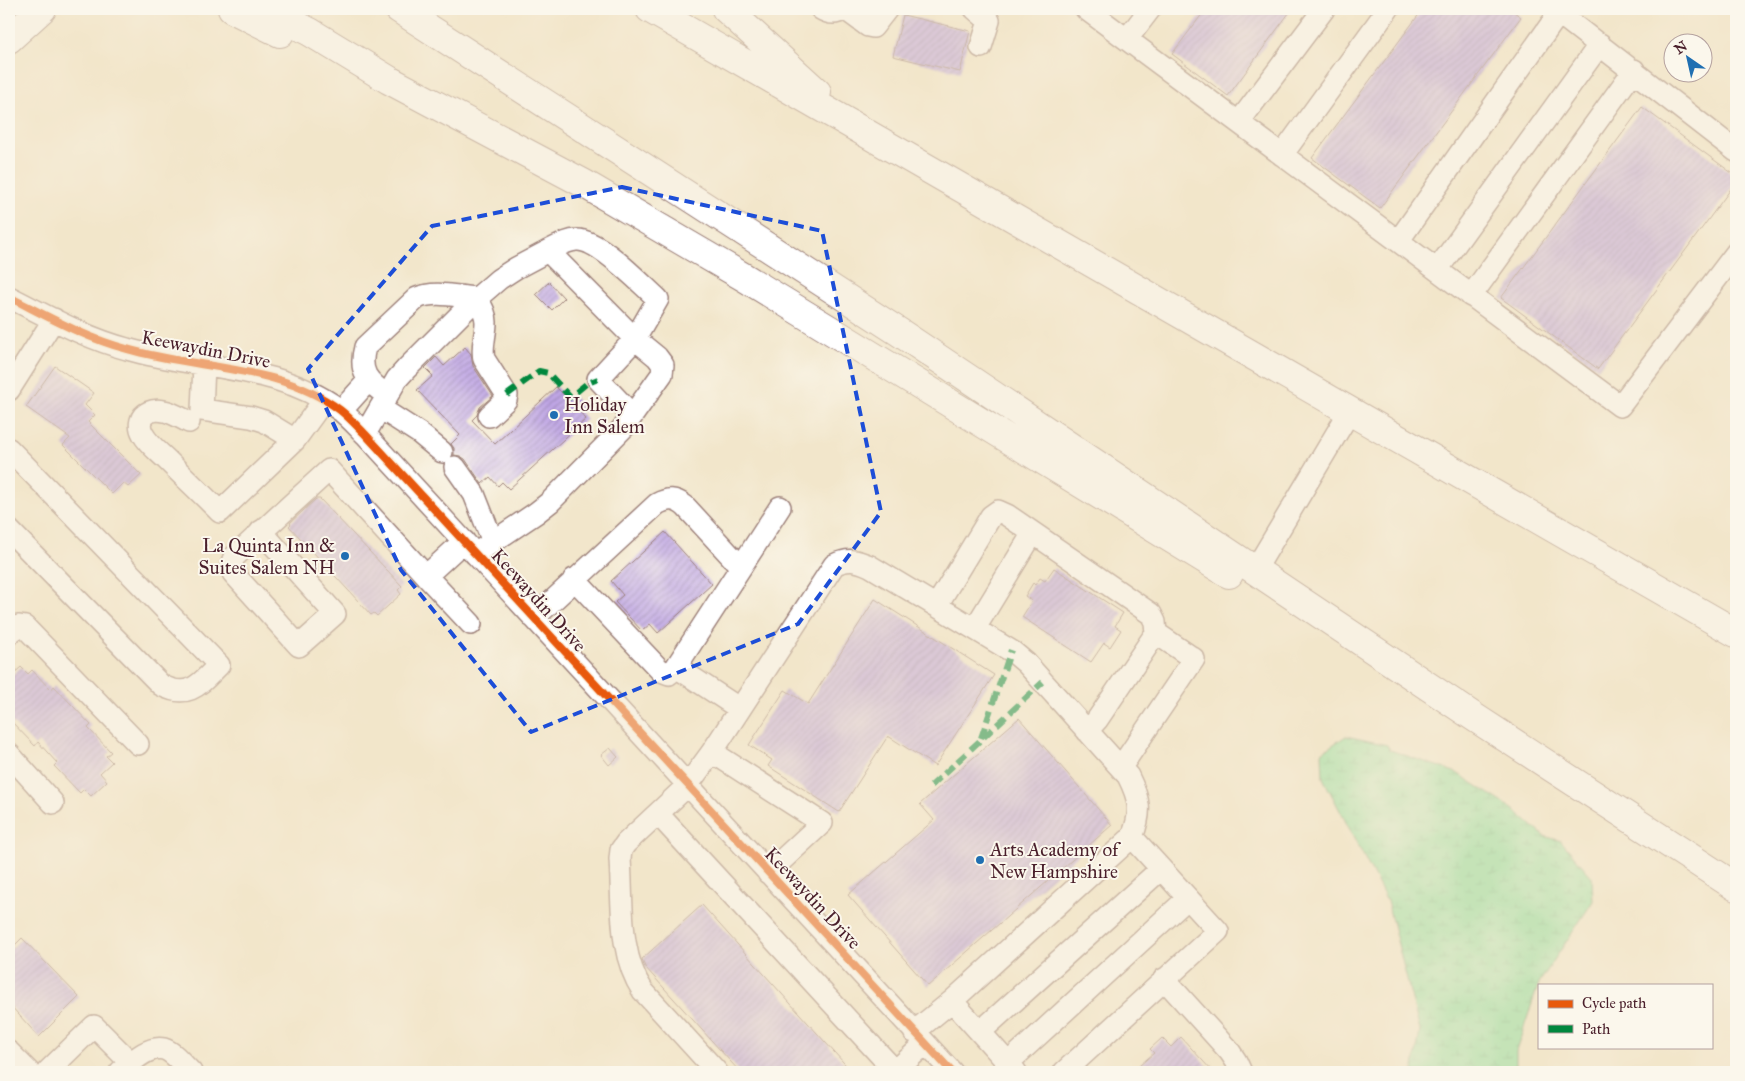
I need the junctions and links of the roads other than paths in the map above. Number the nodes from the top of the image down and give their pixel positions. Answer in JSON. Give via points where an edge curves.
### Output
{"nodes":[{"id":1,"x":42,"y":9,"type":"edge"},
{"id":2,"x":232,"y":9,"type":"edge"},
{"id":3,"x":264,"y":9,"type":"edge"},
{"id":4,"x":398,"y":9,"type":"edge"},
{"id":5,"x":650,"y":9,"type":"edge"},
{"id":6,"x":726,"y":9,"type":"edge"},
{"id":7,"x":821,"y":9,"type":"edge"},
{"id":8,"x":845,"y":9,"type":"edge"},
{"id":9,"x":888,"y":9,"type":"edge"},
{"id":10,"x":975,"y":9,"type":"edge"},
{"id":11,"x":1086,"y":9,"type":"edge"},
{"id":12,"x":1150,"y":9,"type":"edge"},
{"id":13,"x":1324,"y":9,"type":"edge"},
{"id":14,"x":1388,"y":9,"type":"edge"},
{"id":15,"x":1556,"y":11,"type":"edge"},
{"id":16,"x":9,"y":39,"type":"edge"},
{"id":17,"x":1127,"y":39,"type":"junction"},
{"id":18,"x":1600,"y":44,"type":"junction"},
{"id":19,"x":981,"y":47,"type":"dead end"},
{"id":20,"x":1634,"y":70,"type":"junction"},
{"id":21,"x":389,"y":80,"type":"junction"},
{"id":22,"x":1239,"y":122,"type":"junction"},
{"id":23,"x":854,"y":126,"type":"junction"},
{"id":24,"x":1736,"y":151,"type":"edge"},
{"id":25,"x":1282,"y":155,"type":"junction"},
{"id":26,"x":1399,"y":240,"type":"junction"},
{"id":27,"x":548,"y":251,"type":"junction"},
{"id":28,"x":1736,"y":252,"type":"edge"},
{"id":29,"x":1437,"y":270,"type":"junction"},
{"id":30,"x":1471,"y":296,"type":"junction"},
{"id":31,"x":9,"y":297,"type":"edge"},
{"id":32,"x":477,"y":298,"type":"junction"},
{"id":33,"x":54,"y":319,"type":"junction"},
{"id":34,"x":635,"y":339,"type":"junction"},
{"id":35,"x":204,"y":365,"type":"junction"},
{"id":36,"x":368,"y":381,"type":"junction"},
{"id":37,"x":9,"y":390,"type":"edge"},
{"id":38,"x":384,"y":402,"type":"junction"},
{"id":39,"x":333,"y":405,"type":"junction"},
{"id":40,"x":1350,"y":411,"type":"junction"},
{"id":41,"x":632,"y":415,"type":"junction"},
{"id":42,"x":490,"y":416,"type":"dead end"},
{"id":43,"x":188,"y":422,"type":"dead end"},
{"id":44,"x":365,"y":434,"type":"junction"},
{"id":45,"x":294,"y":440,"type":"junction"},
{"id":46,"x":9,"y":449,"type":"edge"},
{"id":47,"x":780,"y":507,"type":"dead end"},
{"id":48,"x":9,"y":530,"type":"edge"},
{"id":49,"x":262,"y":531,"type":"junction"},
{"id":50,"x":1033,"y":533,"type":"junction"},
{"id":51,"x":494,"y":542,"type":"junction"},
{"id":52,"x":470,"y":547,"type":"junction"},
{"id":53,"x":741,"y":567,"type":"junction"},
{"id":54,"x":1256,"y":570,"type":"junction"},
{"id":55,"x":426,"y":576,"type":"junction"},
{"id":56,"x":574,"y":579,"type":"junction"},
{"id":57,"x":937,"y":605,"type":"junction"},
{"id":58,"x":534,"y":618,"type":"junction"},
{"id":59,"x":471,"y":624,"type":"dead end"},
{"id":60,"x":975,"y":628,"type":"junction"},
{"id":61,"x":1156,"y":633,"type":"junction"},
{"id":62,"x":1736,"y":633,"type":"edge"},
{"id":63,"x":9,"y":634,"type":"edge"},
{"id":64,"x":676,"y":667,"type":"junction"},
{"id":65,"x":740,"y":709,"type":"junction"},
{"id":66,"x":1474,"y":717,"type":"junction"},
{"id":67,"x":1087,"y":731,"type":"junction"},
{"id":68,"x":138,"y":744,"type":"dead end"},
{"id":69,"x":712,"y":752,"type":"junction"},
{"id":70,"x":9,"y":754,"type":"edge"},
{"id":71,"x":1121,"y":767,"type":"junction"},
{"id":72,"x":687,"y":786,"type":"junction"},
{"id":73,"x":53,"y":802,"type":"dead end"},
{"id":74,"x":658,"y":814,"type":"junction"},
{"id":75,"x":1132,"y":837,"type":"junction"},
{"id":76,"x":1161,"y":869,"type":"junction"},
{"id":77,"x":768,"y":874,"type":"junction"},
{"id":78,"x":1736,"y":887,"type":"edge"},
{"id":79,"x":1188,"y":898,"type":"junction"},
{"id":80,"x":1164,"y":979,"type":"junction"},
{"id":81,"x":952,"y":1001,"type":"junction"},
{"id":82,"x":980,"y":1032,"type":"junction"},
{"id":83,"x":920,"y":1038,"type":"junction"},
{"id":84,"x":9,"y":1052,"type":"edge"},
{"id":85,"x":126,"y":1068,"type":"edge"},
{"id":86,"x":1012,"y":1068,"type":"edge"},
{"id":87,"x":1071,"y":1070,"type":"edge"},
{"id":88,"x":29,"y":1072,"type":"edge"},
{"id":89,"x":47,"y":1072,"type":"edge"},
{"id":90,"x":191,"y":1072,"type":"edge"},
{"id":91,"x":717,"y":1072,"type":"edge"},
{"id":92,"x":894,"y":1072,"type":"edge"},
{"id":93,"x":952,"y":1072,"type":"edge"},
{"id":94,"x":1240,"y":1072,"type":"edge"}],
"edges":[{"from":1,"to":16,"type":"highway"},
{"from":2,"to":21,"type":"highway","via":[[305,45]]},
{"from":3,"to":21,"type":"highway","via":[[310,32]]},
{"from":4,"to":54,"type":"highway","via":[[899,332]]},
{"from":5,"to":23,"type":"highway"},
{"from":6,"to":23,"type":"highway"},
{"from":7,"to":8,"type":"street","via":[[828,13]]},
{"from":8,"to":9,"type":"street","via":[[873,28]]},
{"from":10,"to":19,"type":"street","via":[[990,22]]},
{"from":11,"to":17,"type":"street"},
{"from":12,"to":17,"type":"street"},
{"from":13,"to":22,"type":"street"},
{"from":14,"to":25,"type":"street"},
{"from":15,"to":18,"type":"street"},
{"from":15,"to":26,"type":"street"},
{"from":17,"to":22,"type":"street"},
{"from":18,"to":20,"type":"street"},
{"from":18,"to":29,"type":"street"},
{"from":20,"to":24,"type":"street"},
{"from":20,"to":30,"type":"street"},
{"from":21,"to":66,"type":"highway","via":[[583,183],[739,274],[1190,550]]},
{"from":22,"to":25,"type":"street"},
{"from":23,"to":40,"type":"highway"},
{"from":25,"to":26,"type":"street"},
{"from":26,"to":29,"type":"street"},
{"from":27,"to":32,"type":"street","via":[[499,279]]},
{"from":27,"to":34,"type":"street"},
{"from":27,"to":34,"type":"street","via":[[570,240],[587,242],[603,250],[658,299]]},
{"from":28,"to":30,"type":"street","via":[[1620,406]]},
{"from":29,"to":30,"type":"street"},
{"from":31,"to":33,"type":"street","name":"Keewaydin Drive"},
{"from":32,"to":36,"type":"street","via":[[435,294],[416,298],[365,347],[362,356]]},
{"from":32,"to":38,"type":"street","via":[[397,379]]},
{"from":32,"to":42,"type":"street","via":[[486,322],[482,353],[507,395]]},
{"from":33,"to":35,"type":"street","name":"Keewaydin Drive","via":[[92,338],[128,350]]},
{"from":33,"to":37,"type":"street"},
{"from":34,"to":41,"type":"street","via":[[663,365],[662,374]]},
{"from":34,"to":41,"type":"street","via":[[598,379]]},
{"from":35,"to":39,"type":"street","name":"Keewaydin Drive","via":[[272,378],[308,391]]},
{"from":35,"to":45,"type":"street","via":[[202,410],[264,421]]},
{"from":36,"to":38,"type":"street"},
{"from":36,"to":39,"type":"street"},
{"from":38,"to":44,"type":"street"},
{"from":38,"to":51,"type":"street","via":[[449,460],[474,494]]},
{"from":39,"to":44,"type":"street","name":"Keewaydin Drive"},
{"from":39,"to":45,"type":"street"},
{"from":40,"to":54,"type":"street"},
{"from":40,"to":62,"type":"highway"},
{"from":41,"to":51,"type":"street","via":[[550,502]]},
{"from":43,"to":45,"type":"street","via":[[163,410],[153,410],[141,418],[140,424],[144,435],[157,450],[220,512]]},
{"from":44,"to":52,"type":"street","name":"Keewaydin Drive"},
{"from":46,"to":48,"type":"street","via":[[219,665],[190,690],[180,692],[162,685]]},
{"from":47,"to":53,"type":"street"},
{"from":49,"to":49,"type":"street","via":[[234,557],[233,573],[299,646],[335,614]]},
{"from":49,"to":55,"type":"street","via":[[329,470]]},
{"from":50,"to":57,"type":"street","via":[[1006,514],[998,511],[991,516]]},
{"from":50,"to":60,"type":"street"},
{"from":50,"to":61,"type":"street","via":[[1151,614]]},
{"from":51,"to":52,"type":"street"},
{"from":52,"to":55,"type":"street"},
{"from":52,"to":58,"type":"street","name":"Keewaydin Drive"},
{"from":53,"to":56,"type":"street","via":[[685,506],[672,499],[657,504]]},
{"from":53,"to":64,"type":"street"},
{"from":54,"to":66,"type":"highway"},
{"from":55,"to":59,"type":"street"},
{"from":56,"to":58,"type":"street"},
{"from":56,"to":64,"type":"street","via":[[661,671],[669,674]]},
{"from":57,"to":60,"type":"street"},
{"from":57,"to":65,"type":"street","via":[[857,560],[844,560],[834,565]]},
{"from":58,"to":72,"type":"street","name":"Keewaydin Drive"},
{"from":60,"to":67,"type":"street","via":[[1026,663]]},
{"from":61,"to":67,"type":"street"},
{"from":61,"to":71,"type":"street","via":[[1194,659]]},
{"from":63,"to":68,"type":"street","via":[[18,626],[25,627]]},
{"from":64,"to":65,"type":"street"},
{"from":65,"to":69,"type":"street"},
{"from":66,"to":78,"type":"highway"},
{"from":67,"to":71,"type":"street"},
{"from":69,"to":72,"type":"street"},
{"from":69,"to":77,"type":"street","via":[[822,822]]},
{"from":70,"to":73,"type":"street"},
{"from":71,"to":75,"type":"street","via":[[1138,802],[1140,815]]},
{"from":72,"to":74,"type":"street"},
{"from":72,"to":77,"type":"street","name":"Keewaydin Drive"},
{"from":74,"to":91,"type":"street","via":[[621,850],[628,962],[643,991]]},
{"from":74,"to":92,"type":"street"},
{"from":75,"to":76,"type":"street"},
{"from":75,"to":81,"type":"street"},
{"from":76,"to":79,"type":"street"},
{"from":76,"to":82,"type":"street"},
{"from":77,"to":83,"type":"street","name":"Keewaydin Drive"},
{"from":79,"to":80,"type":"street","via":[[1218,931]]},
{"from":79,"to":86,"type":"street"},
{"from":80,"to":87,"type":"street"},
{"from":80,"to":94,"type":"street","via":[[1230,1052]]},
{"from":81,"to":82,"type":"street"},
{"from":81,"to":83,"type":"street"},
{"from":82,"to":86,"type":"street"},
{"from":83,"to":92,"type":"street"},
{"from":83,"to":93,"type":"street","name":"Keewaydin Drive"},
{"from":84,"to":88,"type":"street"},
{"from":85,"to":89,"type":"street","via":[[94,1026]]},
{"from":85,"to":90,"type":"street","via":[[152,1050],[164,1049]]}]}
